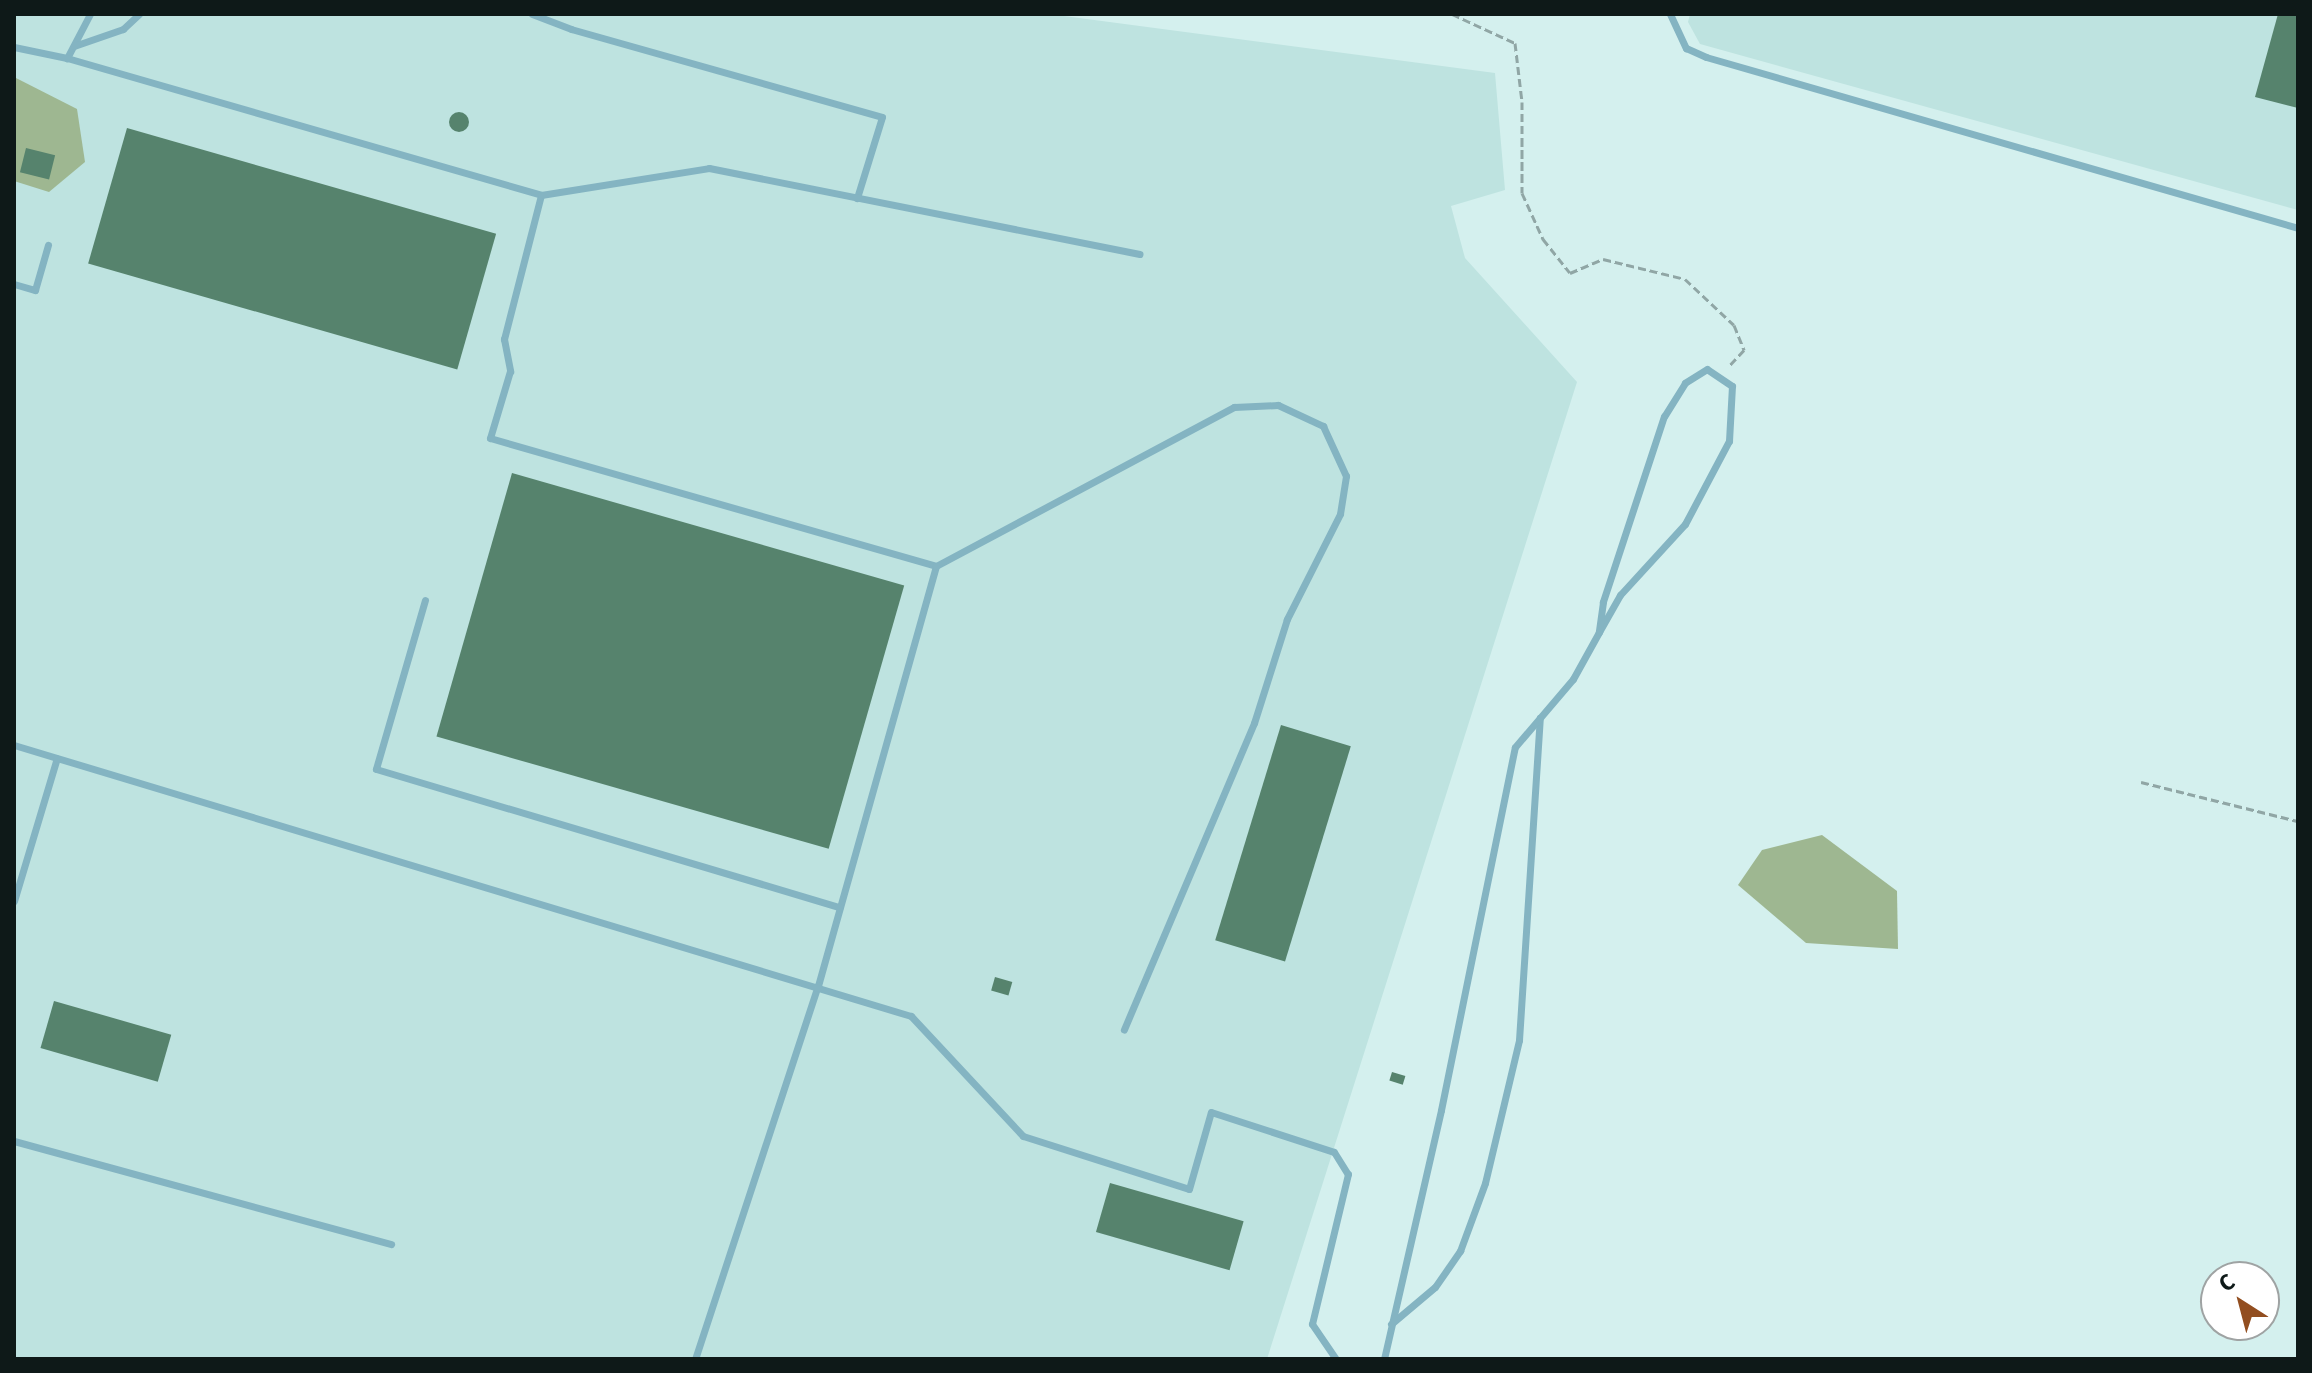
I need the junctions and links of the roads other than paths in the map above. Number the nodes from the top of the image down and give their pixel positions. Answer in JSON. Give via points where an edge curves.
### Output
{"nodes":[{"id":1,"x":90,"y":14,"type":"edge"},
{"id":2,"x":139,"y":14,"type":"edge"},
{"id":3,"x":532,"y":14,"type":"edge"},
{"id":4,"x":1670,"y":14,"type":"edge"},
{"id":5,"x":14,"y":47,"type":"edge"},
{"id":6,"x":73,"y":47,"type":"junction"},
{"id":7,"x":67,"y":58,"type":"junction"},
{"id":8,"x":541,"y":195,"type":"junction"},
{"id":9,"x":857,"y":198,"type":"junction"},
{"id":10,"x":2298,"y":228,"type":"edge"},
{"id":11,"x":48,"y":245,"type":"dead end"},
{"id":12,"x":1140,"y":254,"type":"dead end"},
{"id":13,"x":14,"y":284,"type":"edge"},
{"id":14,"x":936,"y":566,"type":"junction"},
{"id":15,"x":425,"y":600,"type":"dead end"},
{"id":16,"x":1599,"y":632,"type":"junction"},
{"id":17,"x":1540,"y":718,"type":"junction"},
{"id":18,"x":14,"y":745,"type":"edge"},
{"id":19,"x":57,"y":758,"type":"junction"},
{"id":20,"x":14,"y":901,"type":"edge"},
{"id":21,"x":840,"y":907,"type":"junction"},
{"id":22,"x":818,"y":985,"type":"junction"},
{"id":23,"x":1124,"y":1030,"type":"dead end"},
{"id":24,"x":14,"y":1141,"type":"edge"},
{"id":25,"x":391,"y":1244,"type":"dead end"},
{"id":26,"x":1389,"y":1326,"type":"junction"},
{"id":27,"x":695,"y":1359,"type":"edge"},
{"id":28,"x":1336,"y":1359,"type":"edge"},
{"id":29,"x":1384,"y":1359,"type":"edge"}],
"edges":[{"from":1,"to":6,"type":"lane"},
{"from":2,"to":6,"type":"lane","via":[[123,29]]},
{"from":3,"to":9,"type":"lane","via":[[882,117]]},
{"from":4,"to":10,"type":"lane","via":[[1686,48],[1706,57]]},
{"from":5,"to":7,"type":"lane"},
{"from":6,"to":7,"type":"lane"},
{"from":7,"to":8,"type":"lane"},
{"from":8,"to":9,"type":"lane","via":[[709,168]]},
{"from":8,"to":14,"type":"lane","via":[[504,339],[510,371],[490,438]]},
{"from":9,"to":12,"type":"lane"},
{"from":11,"to":13,"type":"lane","via":[[35,290]]},
{"from":14,"to":21,"type":"lane"},
{"from":14,"to":23,"type":"lane","via":[[1234,407],[1278,405],[1323,426],[1346,476],[1340,514],[1287,619],[1254,723]]},
{"from":15,"to":21,"type":"lane","via":[[376,769]]},
{"from":16,"to":16,"type":"lane","via":[[1620,595],[1685,524],[1729,441],[1732,386],[1707,369],[1685,383],[1664,416],[1603,602]]},
{"from":16,"to":17,"type":"lane","via":[[1573,679]]},
{"from":17,"to":26,"type":"lane","via":[[1515,747],[1441,1110]]},
{"from":17,"to":26,"type":"lane","via":[[1519,1040],[1485,1183],[1460,1251],[1435,1287]]},
{"from":18,"to":19,"type":"lane"},
{"from":19,"to":20,"type":"lane"},
{"from":19,"to":22,"type":"lane"},
{"from":21,"to":22,"type":"lane"},
{"from":22,"to":27,"type":"lane"},
{"from":22,"to":28,"type":"lane","via":[[911,1016],[1023,1136],[1189,1189],[1211,1112],[1334,1152],[1348,1174],[1312,1324]]},
{"from":24,"to":25,"type":"lane"},
{"from":26,"to":29,"type":"lane"}]}
